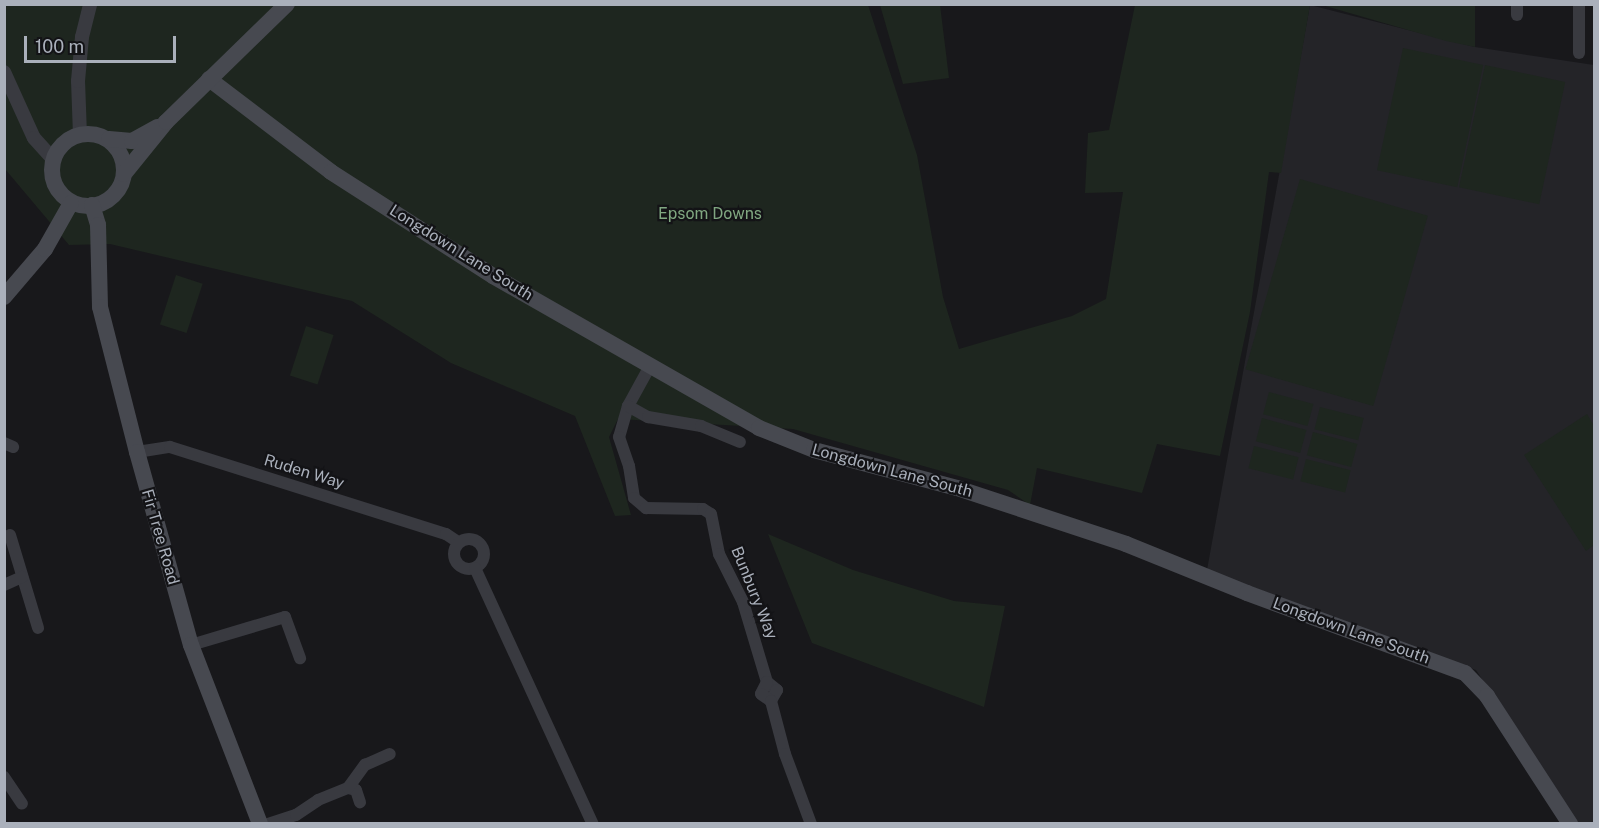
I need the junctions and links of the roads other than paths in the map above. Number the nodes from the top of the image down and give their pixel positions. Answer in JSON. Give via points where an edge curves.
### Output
{"nodes":[{"id":1,"x":90,"y":4,"type":"edge"},
{"id":2,"x":287,"y":4,"type":"edge"},
{"id":3,"x":1579,"y":4,"type":"edge"},
{"id":4,"x":1579,"y":53,"type":"dead end"},
{"id":5,"x":4,"y":72,"type":"edge"},
{"id":6,"x":209,"y":79,"type":"junction"},
{"id":7,"x":166,"y":122,"type":"junction"},
{"id":8,"x":80,"y":135,"type":"junction"},
{"id":9,"x":108,"y":139,"type":"junction"},
{"id":10,"x":53,"y":159,"type":"junction"},
{"id":11,"x":124,"y":174,"type":"junction"},
{"id":12,"x":113,"y":196,"type":"junction"},
{"id":13,"x":71,"y":203,"type":"junction"},
{"id":14,"x":92,"y":205,"type":"junction"},
{"id":15,"x":98,"y":240,"type":"junction"},
{"id":16,"x":6,"y":294,"type":"edge"},
{"id":17,"x":650,"y":366,"type":"junction"},
{"id":18,"x":628,"y":406,"type":"junction"},
{"id":19,"x":740,"y":442,"type":"dead end"},
{"id":20,"x":136,"y":452,"type":"junction"},
{"id":21,"x":10,"y":535,"type":"dead end"},
{"id":22,"x":458,"y":542,"type":"junction"},
{"id":23,"x":475,"y":568,"type":"junction"},
{"id":24,"x":22,"y":577,"type":"junction"},
{"id":25,"x":4,"y":585,"type":"edge"},
{"id":26,"x":38,"y":627,"type":"dead end"},
{"id":27,"x":191,"y":645,"type":"junction"},
{"id":28,"x":300,"y":658,"type":"dead end"},
{"id":29,"x":390,"y":754,"type":"dead end"},
{"id":30,"x":4,"y":777,"type":"edge"},
{"id":31,"x":348,"y":788,"type":"junction"},
{"id":32,"x":360,"y":802,"type":"dead end"},
{"id":33,"x":22,"y":804,"type":"dead end"},
{"id":34,"x":260,"y":824,"type":"edge"},
{"id":35,"x":268,"y":824,"type":"edge"},
{"id":36,"x":593,"y":824,"type":"edge"},
{"id":37,"x":811,"y":824,"type":"edge"},
{"id":38,"x":1570,"y":824,"type":"edge"}],
"edges":[{"from":1,"to":8,"type":"street","via":[[78,81]]},
{"from":2,"to":6,"type":"main road"},
{"from":3,"to":4,"type":"street"},
{"from":5,"to":10,"type":"street","via":[[34,138]]},
{"from":6,"to":7,"type":"main road"},
{"from":6,"to":17,"type":"main road","name":"Longdown Lane South","via":[[332,172],[493,276]]},
{"from":7,"to":9,"type":"main road","via":[[143,138]]},
{"from":7,"to":11,"type":"main road"},
{"from":8,"to":9,"type":"main road","via":[[95,134]]},
{"from":8,"to":10,"type":"main road","via":[[62,146]]},
{"from":9,"to":11,"type":"main road","via":[[122,158]]},
{"from":10,"to":13,"type":"main road","via":[[52,176]]},
{"from":11,"to":12,"type":"main road"},
{"from":12,"to":14,"type":"main road"},
{"from":12,"to":15,"type":"main road","name":"Fir Tree Road"},
{"from":13,"to":14,"type":"main road"},
{"from":13,"to":16,"type":"main road","via":[[45,249]]},
{"from":14,"to":15,"type":"main road","name":"Fir Tree Road"},
{"from":15,"to":20,"type":"main road","name":"Fir Tree Road","via":[[100,307]]},
{"from":17,"to":18,"type":"street","name":"Bunbury Way"},
{"from":17,"to":38,"type":"main road","name":"Longdown Lane South","via":[[759,428],[814,450],[930,480],[1057,520],[1465,673],[1487,696]]},
{"from":18,"to":19,"type":"street","via":[[648,417],[701,426]]},
{"from":18,"to":37,"type":"street","name":"Bunbury Way","via":[[619,437],[634,498],[646,508],[703,509],[711,514],[719,554],[743,602],[767,682],[777,690],[771,701],[785,754]]},
{"from":20,"to":22,"type":"street","name":"Ruden Way","via":[[170,447],[446,534]]},
{"from":20,"to":27,"type":"main road","name":"Fir Tree Road"},
{"from":21,"to":24,"type":"street"},
{"from":22,"to":23,"type":"street","via":[[456,562],[465,569]]},
{"from":22,"to":23,"type":"street","name":"Ruden Way","via":[[475,539],[483,547],[484,559]]},
{"from":23,"to":36,"type":"street"},
{"from":24,"to":25,"type":"street"},
{"from":24,"to":26,"type":"street"},
{"from":27,"to":28,"type":"street","via":[[285,617]]},
{"from":27,"to":34,"type":"main road","name":"Fir Tree Road"},
{"from":29,"to":31,"type":"street","via":[[364,765]]},
{"from":30,"to":33,"type":"street"},
{"from":31,"to":32,"type":"street","via":[[356,790]]},
{"from":31,"to":35,"type":"street","via":[[318,800],[296,815]]}]}
